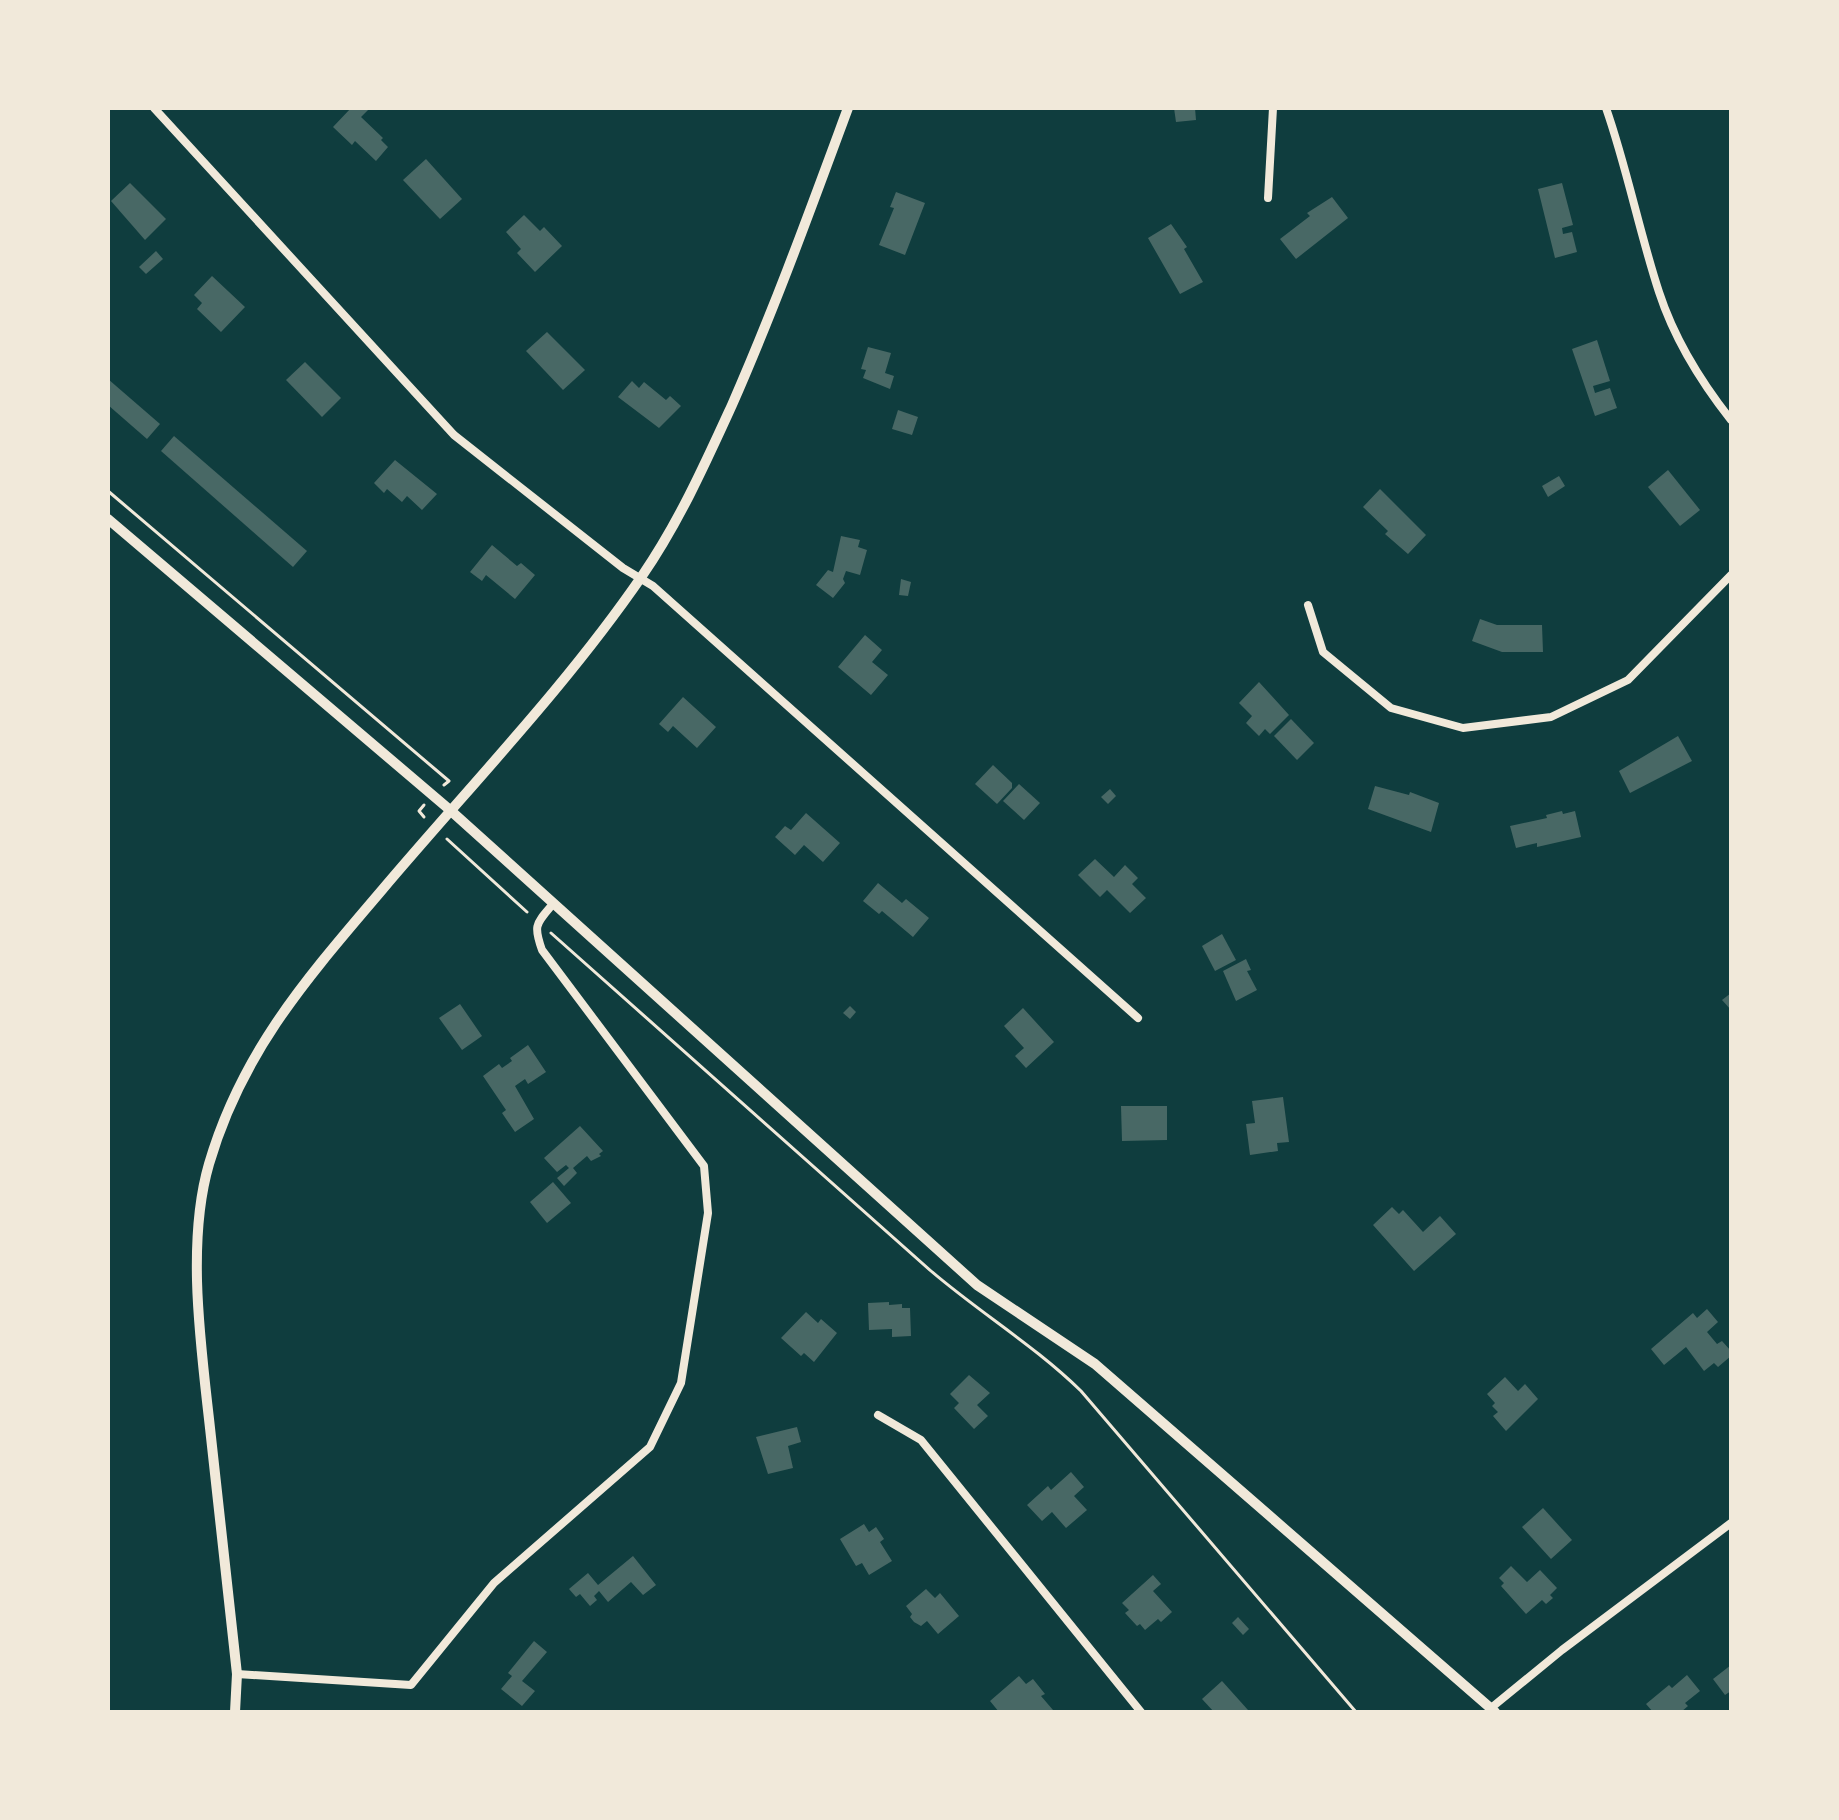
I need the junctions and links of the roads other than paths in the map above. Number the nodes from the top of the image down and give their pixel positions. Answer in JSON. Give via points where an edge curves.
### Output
{"nodes":[{"id":1,"x":154,"y":108,"type":"edge"},
{"id":2,"x":848,"y":108,"type":"edge"},
{"id":3,"x":1273,"y":108,"type":"edge"},
{"id":4,"x":1606,"y":108,"type":"edge"},
{"id":5,"x":1268,"y":198,"type":"dead end"},
{"id":6,"x":1731,"y":420,"type":"edge"},
{"id":7,"x":108,"y":519,"type":"edge"},
{"id":8,"x":1731,"y":575,"type":"edge"},
{"id":9,"x":641,"y":578,"type":"junction"},
{"id":10,"x":1308,"y":605,"type":"dead end"},
{"id":11,"x":450,"y":810,"type":"junction"},
{"id":12,"x":553,"y":904,"type":"junction"},
{"id":13,"x":1138,"y":1018,"type":"dead end"},
{"id":14,"x":878,"y":1415,"type":"dead end"},
{"id":15,"x":1731,"y":1523,"type":"edge"},
{"id":16,"x":237,"y":1674,"type":"junction"},
{"id":17,"x":1493,"y":1710,"type":"edge"},
{"id":18,"x":235,"y":1712,"type":"edge"},
{"id":19,"x":1141,"y":1712,"type":"edge"}],
"edges":[{"from":1,"to":9,"type":"street","via":[[454,435]]},
{"from":2,"to":9,"type":"street","via":[[771,317],[696,486]]},
{"from":3,"to":5,"type":"street"},
{"from":4,"to":6,"type":"street","via":[[1659,294],[1700,378]]},
{"from":7,"to":11,"type":"street"},
{"from":8,"to":10,"type":"street","via":[[1628,680],[1551,717],[1463,728],[1391,708],[1323,652]]},
{"from":9,"to":11,"type":"street"},
{"from":9,"to":13,"type":"street"},
{"from":11,"to":12,"type":"street"},
{"from":11,"to":16,"type":"street","via":[[301,985],[258,1046],[208,1166],[197,1231],[201,1348]]},
{"from":12,"to":16,"type":"street","via":[[535,930],[542,950],[704,1166],[708,1213],[681,1383],[650,1447],[494,1583],[411,1685]]},
{"from":12,"to":17,"type":"street","via":[[977,1285],[1095,1364]]},
{"from":14,"to":19,"type":"street","via":[[921,1440]]},
{"from":15,"to":17,"type":"street","via":[[1562,1650]]},
{"from":16,"to":18,"type":"street"}]}
